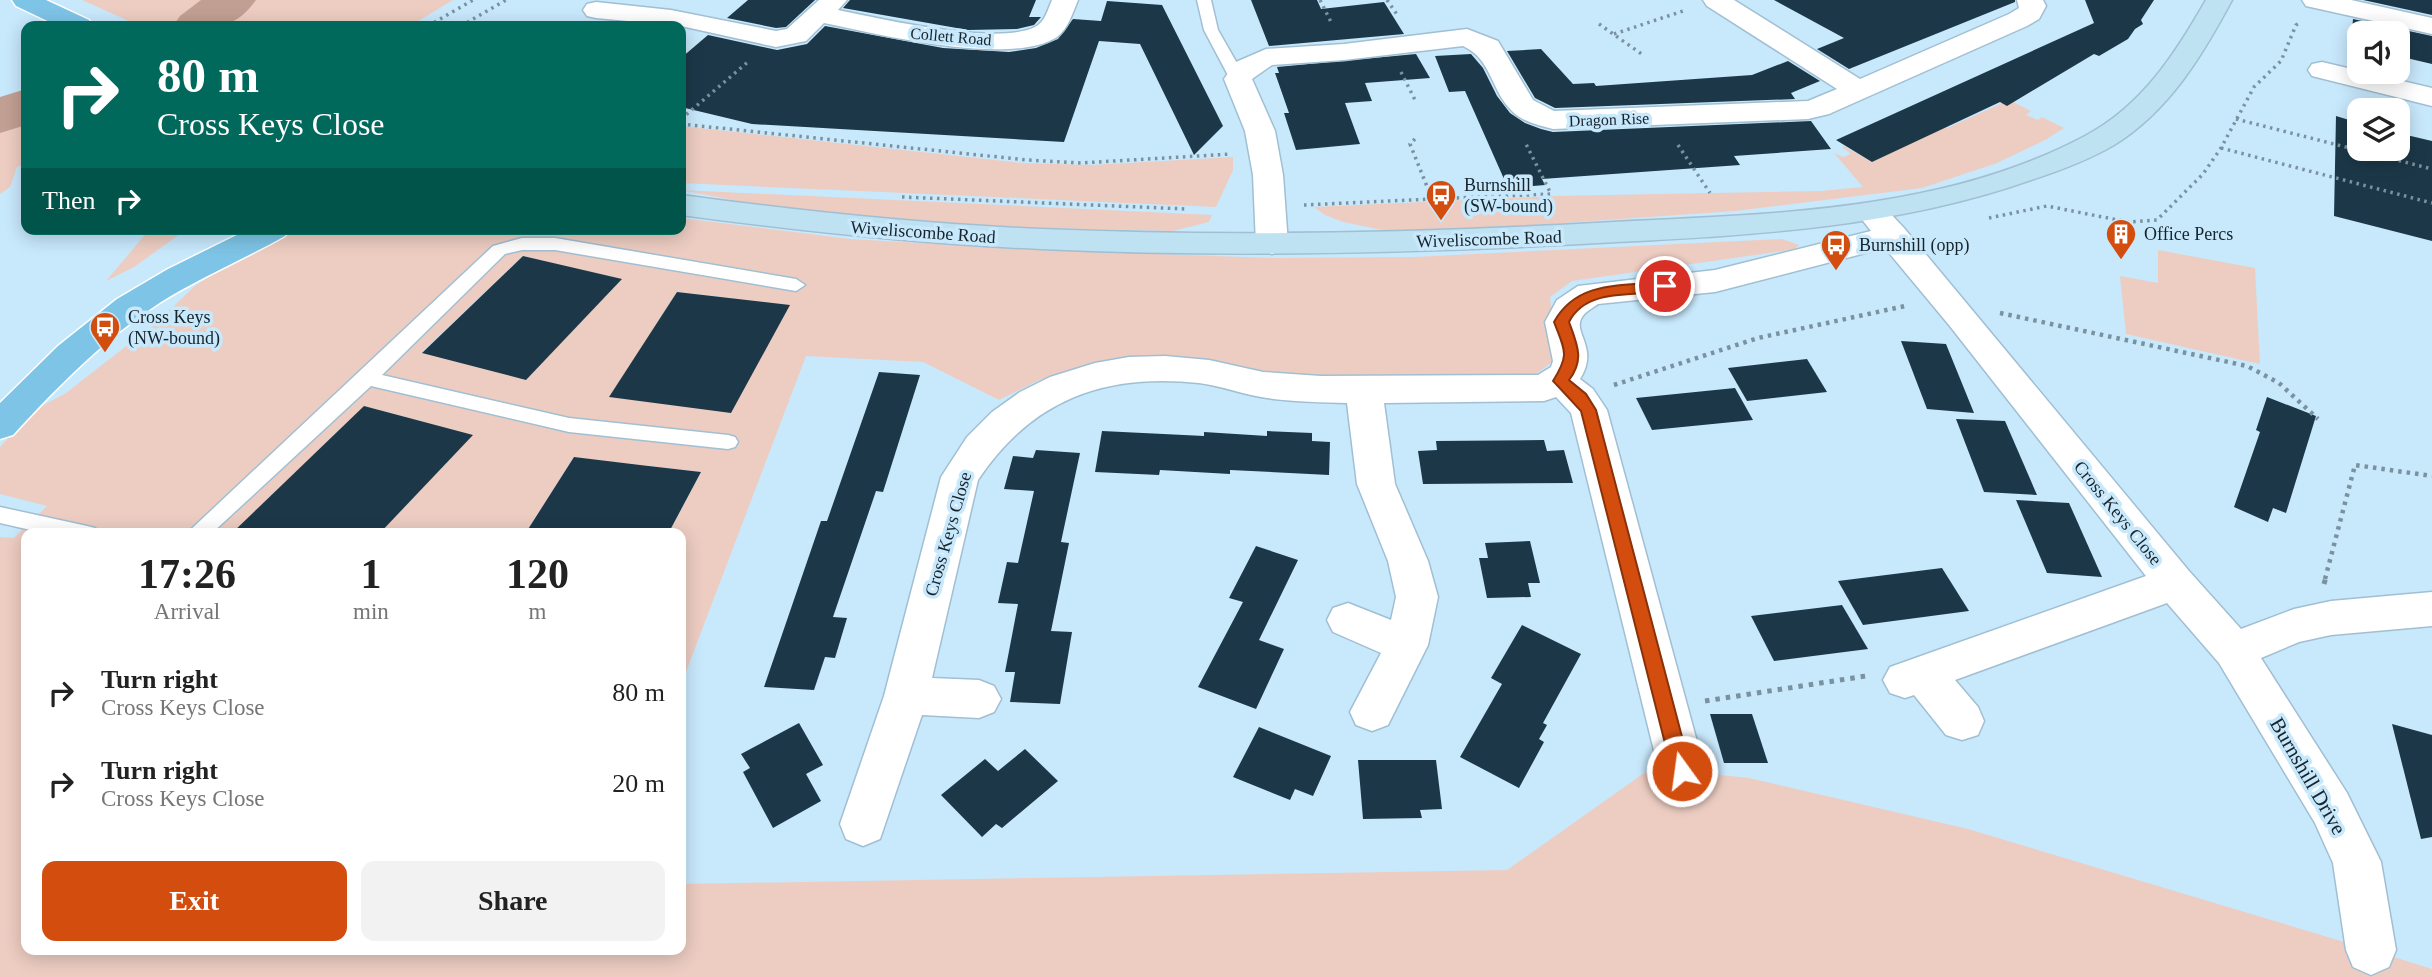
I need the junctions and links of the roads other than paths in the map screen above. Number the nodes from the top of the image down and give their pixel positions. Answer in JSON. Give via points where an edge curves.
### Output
{"nodes":[{"id":1,"x":24,"y":0,"type":"edge"},
{"id":2,"x":695,"y":0,"type":"edge"},
{"id":3,"x":1065,"y":0,"type":"edge"},
{"id":4,"x":1203,"y":0,"type":"edge"},
{"id":5,"x":1716,"y":0,"type":"edge"},
{"id":6,"x":2030,"y":0,"type":"edge"},
{"id":7,"x":2219,"y":0,"type":"edge"},
{"id":8,"x":827,"y":7,"type":"edge"},
{"id":9,"x":596,"y":10,"type":"dead end"},
{"id":10,"x":2312,"y":10,"type":"edge"},
{"id":11,"x":671,"y":18,"type":"junction"},
{"id":12,"x":68,"y":21,"type":"edge"},
{"id":13,"x":2432,"y":26,"type":"edge"},
{"id":14,"x":2322,"y":70,"type":"dead end"},
{"id":15,"x":1238,"y":79,"type":"junction"},
{"id":16,"x":1858,"y":90,"type":"junction"},
{"id":17,"x":2432,"y":97,"type":"edge"},
{"id":18,"x":686,"y":206,"type":"edge"},
{"id":19,"x":1882,"y":223,"type":"junction"},
{"id":20,"x":222,"y":235,"type":"edge"},
{"id":21,"x":262,"y":235,"type":"edge"},
{"id":22,"x":1272,"y":244,"type":"junction"},
{"id":23,"x":177,"y":279,"type":"junction"},
{"id":24,"x":796,"y":285,"type":"dead end"},
{"id":25,"x":368,"y":378,"type":"junction"},
{"id":26,"x":1560,"y":381,"type":"junction"},
{"id":27,"x":1364,"y":391,"type":"junction"},
{"id":28,"x":0,"y":426,"type":"edge"},
{"id":29,"x":728,"y":442,"type":"dead end"},
{"id":30,"x":0,"y":515,"type":"edge"},
{"id":31,"x":60,"y":528,"type":"edge"},
{"id":32,"x":204,"y":528,"type":"edge"},
{"id":33,"x":2175,"y":583,"type":"junction"},
{"id":34,"x":2432,"y":609,"type":"edge"},
{"id":35,"x":1348,"y":620,"type":"dead end"},
{"id":36,"x":1407,"y":645,"type":"junction"},
{"id":37,"x":2234,"y":650,"type":"junction"},
{"id":38,"x":906,"y":696,"type":"junction"},
{"id":39,"x":979,"y":699,"type":"dead end"},
{"id":40,"x":1372,"y":712,"type":"dead end"},
{"id":41,"x":1962,"y":721,"type":"dead end"},
{"id":42,"x":1682,"y":771,"type":"dead end"},
{"id":43,"x":863,"y":824,"type":"dead end"},
{"id":44,"x":2371,"y":950,"type":"dead end"}],
"edges":[{"from":1,"to":12,"type":"main road"},
{"from":2,"to":11,"type":"street"},
{"from":3,"to":8,"type":"street","name":"Collett Road","via":[[1048,31],[1023,40],[906,32]]},
{"from":4,"to":15,"type":"lane","via":[[1211,30]]},
{"from":5,"to":16,"type":"street"},
{"from":6,"to":16,"type":"street","name":"Dragon Rise","via":[[2030,13],[2018,20]]},
{"from":7,"to":19,"type":"main road","name":"Wiveliscombe Road","via":[[2183,65],[2154,99],[2112,133],[2067,156]]},
{"from":8,"to":11,"type":"street","name":"Collett Road","via":[[796,35],[776,39]]},
{"from":9,"to":11,"type":"street"},
{"from":10,"to":13,"type":"street"},
{"from":14,"to":17,"type":"street"},
{"from":15,"to":16,"type":"street","name":"Dragon Rise","via":[[1246,68],[1266,57],[1467,37],[1488,47],[1522,105],[1538,116],[1568,121],[1808,110]]},
{"from":15,"to":22,"type":"street","via":[[1260,131]]},
{"from":18,"to":22,"type":"main road","name":"Wiveliscombe Road","via":[[772,219],[984,237]]},
{"from":19,"to":22,"type":"main road","name":"Wiveliscombe Road","via":[[1787,221],[1517,239]]},
{"from":19,"to":26,"type":"street","via":[[1793,264],[1715,281],[1590,294],[1569,308],[1562,322],[1573,353],[1570,369]]},
{"from":19,"to":33,"type":"street","name":"Cross Keys Close"},
{"from":20,"to":23,"type":"main road"},
{"from":21,"to":23,"type":"main road"},
{"from":23,"to":28,"type":"main road","via":[[124,312],[75,352]]},
{"from":24,"to":25,"type":"lane","via":[[555,244],[522,244],[499,250]]},
{"from":25,"to":29,"type":"lane","via":[[569,425]]},
{"from":25,"to":32,"type":"lane"},
{"from":26,"to":27,"type":"street","name":"Cross Keys Close","via":[[1544,388]]},
{"from":26,"to":42,"type":"street","via":[[1589,410]]},
{"from":27,"to":36,"type":"street","via":[[1376,484],[1408,561],[1417,597]]},
{"from":27,"to":38,"type":"street","name":"Cross Keys Close","via":[[1266,385],[1200,371],[1135,369],[1083,379],[1049,390],[1026,404],[974,452],[960,477]]},
{"from":30,"to":31,"type":"lane"},
{"from":33,"to":37,"type":"street","name":"Burnshill Drive"},
{"from":33,"to":41,"type":"street","name":"Cross Keys Close","via":[[1914,677]]},
{"from":34,"to":37,"type":"street","via":[[2331,618],[2294,626]]},
{"from":35,"to":36,"type":"street"},
{"from":36,"to":40,"type":"street"},
{"from":37,"to":44,"type":"street","name":"Burnshill Drive","via":[[2347,840],[2357,862]]},
{"from":38,"to":39,"type":"street"},
{"from":38,"to":43,"type":"street","name":"Cross Keys Close"}]}
